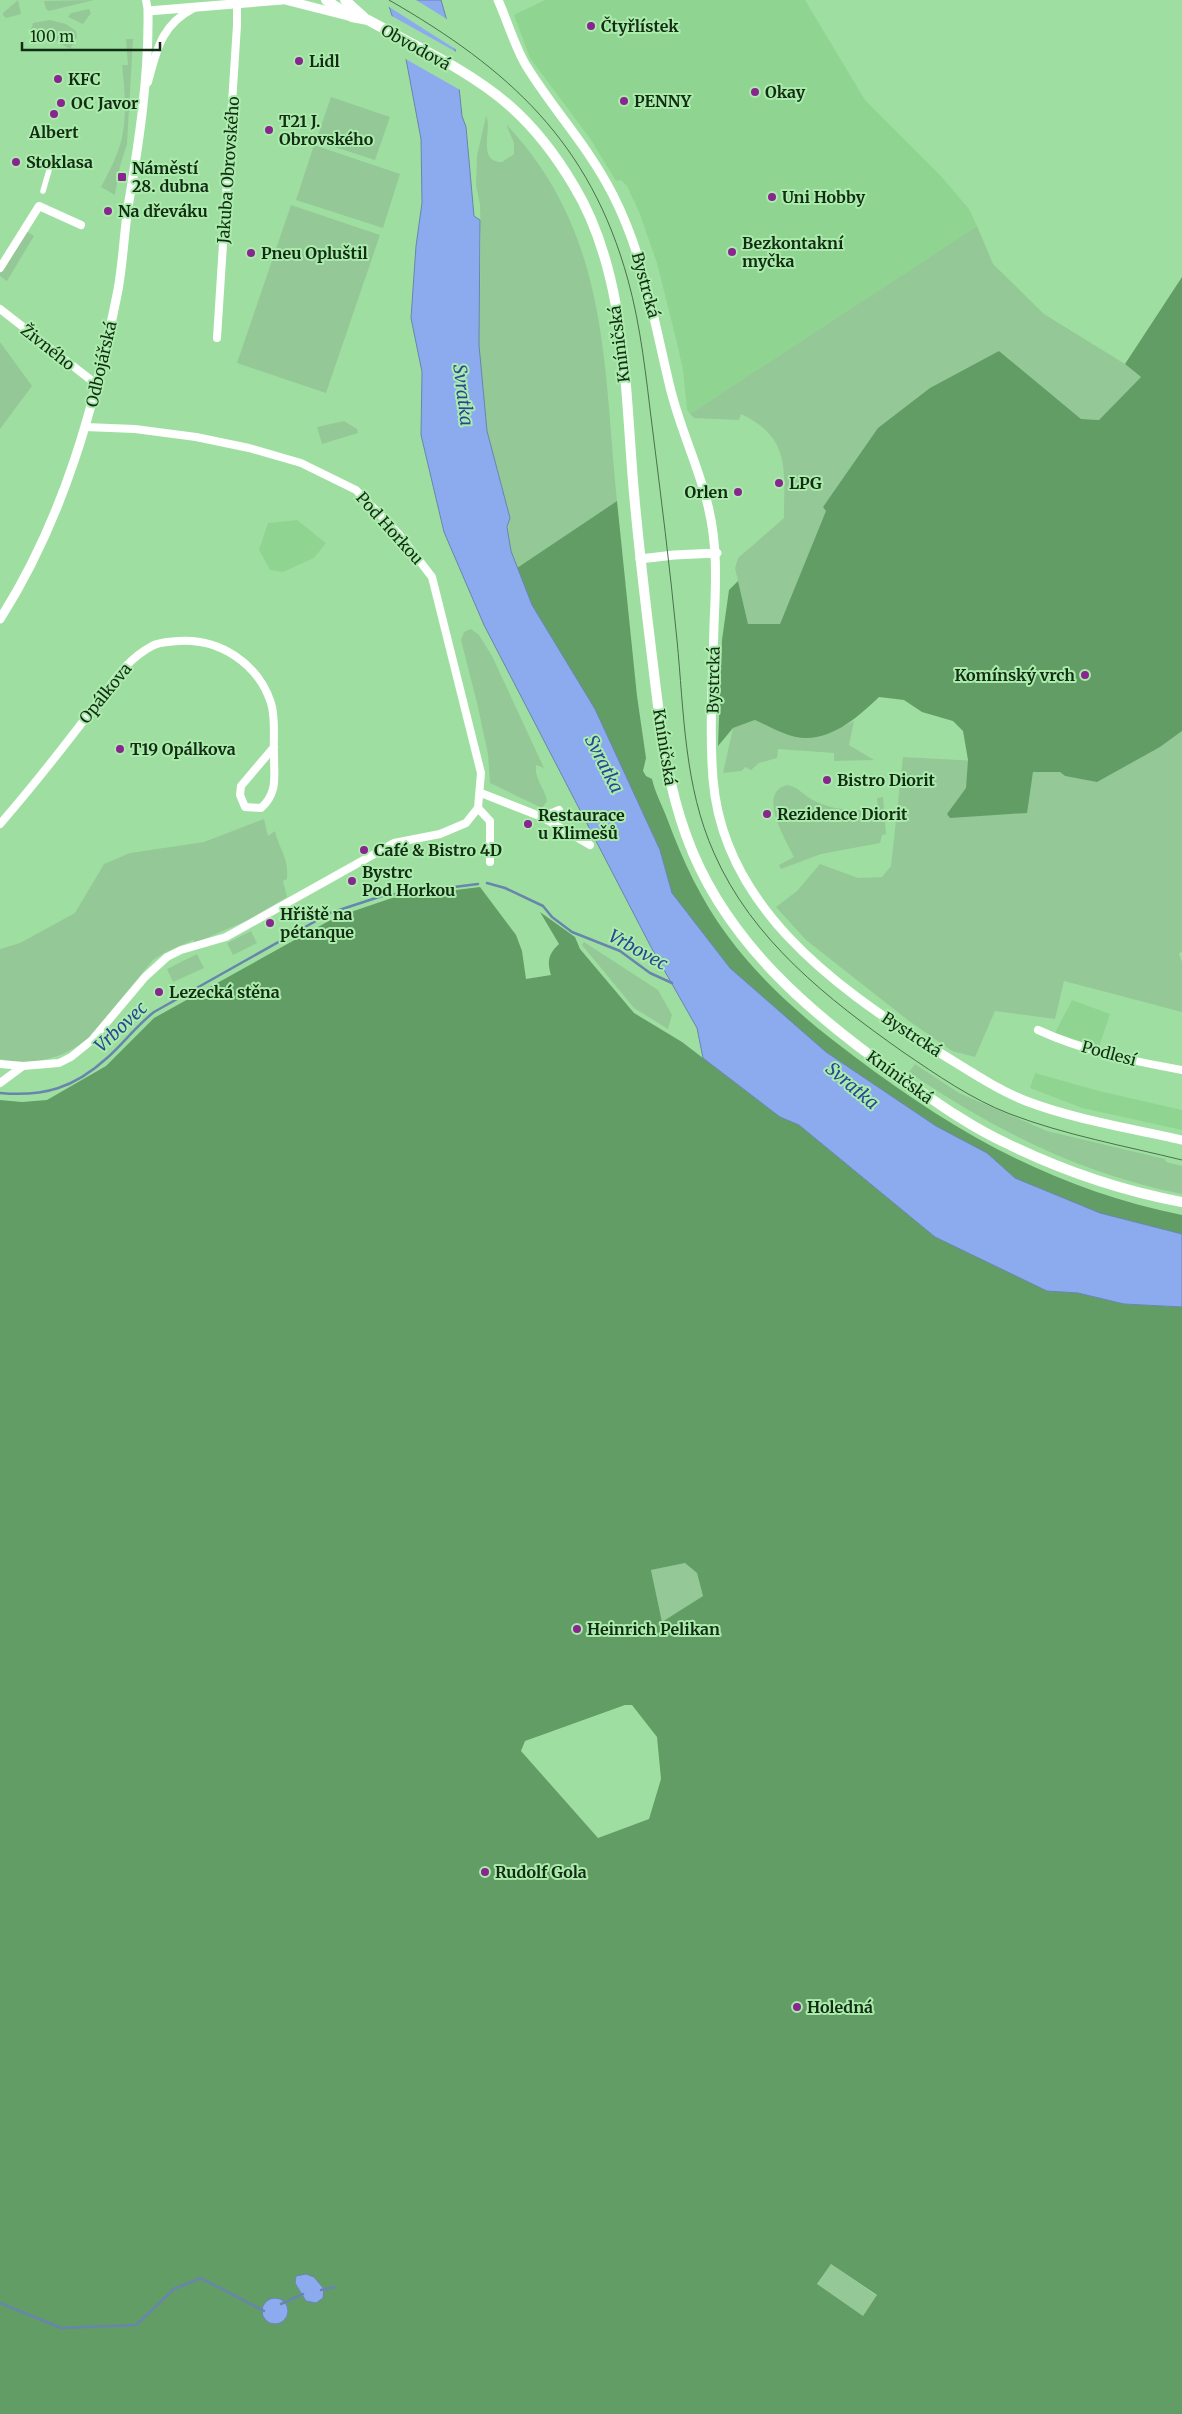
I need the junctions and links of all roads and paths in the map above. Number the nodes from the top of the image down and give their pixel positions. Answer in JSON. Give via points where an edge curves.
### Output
{"nodes":[{"id":1,"x":146,"y":0,"type":"edge"},
{"id":2,"x":284,"y":0,"type":"edge"},
{"id":3,"x":326,"y":0,"type":"edge"},
{"id":4,"x":345,"y":0,"type":"edge"},
{"id":5,"x":498,"y":0,"type":"edge"},
{"id":6,"x":243,"y":1,"type":"edge"},
{"id":7,"x":197,"y":7,"type":"junction"},
{"id":8,"x":148,"y":12,"type":"junction"},
{"id":9,"x":352,"y":17,"type":"junction"},
{"id":10,"x":368,"y":20,"type":"junction"},
{"id":11,"x":463,"y":74,"type":"joint"},
{"id":12,"x":145,"y":91,"type":"junction"},
{"id":13,"x":52,"y":160,"type":"dead end"},
{"id":14,"x":43,"y":191,"type":"dead end"},
{"id":15,"x":81,"y":225,"type":"dead end"},
{"id":16,"x":0,"y":268,"type":"edge"},
{"id":17,"x":0,"y":311,"type":"edge"},
{"id":18,"x":218,"y":338,"type":"dead end"},
{"id":19,"x":96,"y":384,"type":"junction"},
{"id":20,"x":85,"y":427,"type":"junction"},
{"id":21,"x":717,"y":553,"type":"junction"},
{"id":22,"x":640,"y":559,"type":"junction"},
{"id":23,"x":0,"y":619,"type":"edge"},
{"id":24,"x":274,"y":747,"type":"junction"},
{"id":25,"x":481,"y":793,"type":"junction"},
{"id":26,"x":478,"y":808,"type":"junction"},
{"id":27,"x":559,"y":810,"type":"dead end"},
{"id":28,"x":542,"y":817,"type":"junction"},
{"id":29,"x":0,"y":824,"type":"edge"},
{"id":30,"x":590,"y":845,"type":"dead end"},
{"id":31,"x":490,"y":862,"type":"dead end"},
{"id":32,"x":1038,"y":1030,"type":"dead end"},
{"id":33,"x":0,"y":1064,"type":"edge"},
{"id":34,"x":23,"y":1066,"type":"junction"},
{"id":35,"x":1182,"y":1070,"type":"edge"},
{"id":36,"x":0,"y":1083,"type":"edge"},
{"id":37,"x":1182,"y":1140,"type":"edge"},
{"id":38,"x":1182,"y":1202,"type":"edge"}],
"edges":[{"from":1,"to":8,"type":"street"},
{"from":2,"to":6,"type":"street"},
{"from":2,"to":9,"type":"street"},
{"from":3,"to":9,"type":"main road","name":"Obvodová"},
{"from":4,"to":10,"type":"main road","name":"Obvodová"},
{"from":5,"to":21,"type":"street","name":"Bystrcká","via":[[525,64],[595,162],[630,234],[650,293],[682,432],[707,500]]},
{"from":6,"to":7,"type":"street"},
{"from":6,"to":18,"type":"street","name":"Jakuba Obrovského","via":[[237,25]]},
{"from":7,"to":8,"type":"street"},
{"from":7,"to":12,"type":"street","name":"Odbojářská","via":[[180,15],[164,35]]},
{"from":8,"to":12,"type":"street","name":"Odbojářská"},
{"from":9,"to":10,"type":"main road","name":"Obvodová"},
{"from":10,"to":11,"type":"main road","name":"Obvodová"},
{"from":11,"to":22,"type":"main road","name":"Kníničská","via":[[510,106],[550,149],[576,190],[597,235],[616,312]]},
{"from":12,"to":19,"type":"street","name":"Odbojářská","via":[[118,288]]},
{"from":13,"to":14,"type":"street"},
{"from":15,"to":16,"type":"street","via":[[40,206]]},
{"from":17,"to":19,"type":"street","name":"Živného"},
{"from":19,"to":20,"type":"street","name":"Odbojářská"},
{"from":20,"to":23,"type":"street","name":"Odbojářská","via":[[66,486],[39,549]]},
{"from":20,"to":25,"type":"street","name":"Pod Horkou","via":[[136,429],[249,448],[301,463],[356,490],[398,533],[432,577],[481,774]]},
{"from":21,"to":22,"type":"street"},
{"from":21,"to":37,"type":"street","name":"Bystrcká","via":[[713,671],[716,801],[720,824],[740,873],[776,924],[809,960],[855,996],[898,1026],[1023,1100],[1068,1114]]},
{"from":22,"to":38,"type":"main road","name":"Kníničská","via":[[660,728],[671,789],[687,838],[708,883],[766,966],[821,1017],[881,1064],[943,1107],[1008,1145],[1080,1174]]},
{"from":24,"to":24,"type":"street","name":"Opálkova","via":[[241,786],[240,795],[245,807],[260,808],[270,800],[274,788]]},
{"from":24,"to":29,"type":"street","name":"Opálkova","via":[[272,705],[266,688],[232,653],[192,639],[154,645],[120,670]]},
{"from":25,"to":26,"type":"street","name":"Pod Horkou"},
{"from":25,"to":28,"type":"street"},
{"from":26,"to":31,"type":"street","via":[[490,821]]},
{"from":26,"to":34,"type":"street","via":[[466,824],[440,834],[394,843],[226,937],[167,957],[145,977],[92,1040],[71,1057],[59,1063]]},
{"from":27,"to":28,"type":"street"},
{"from":28,"to":30,"type":"street"},
{"from":32,"to":35,"type":"street","name":"Podlesí","via":[[1116,1058]]},
{"from":33,"to":34,"type":"street"},
{"from":34,"to":36,"type":"street"}]}
